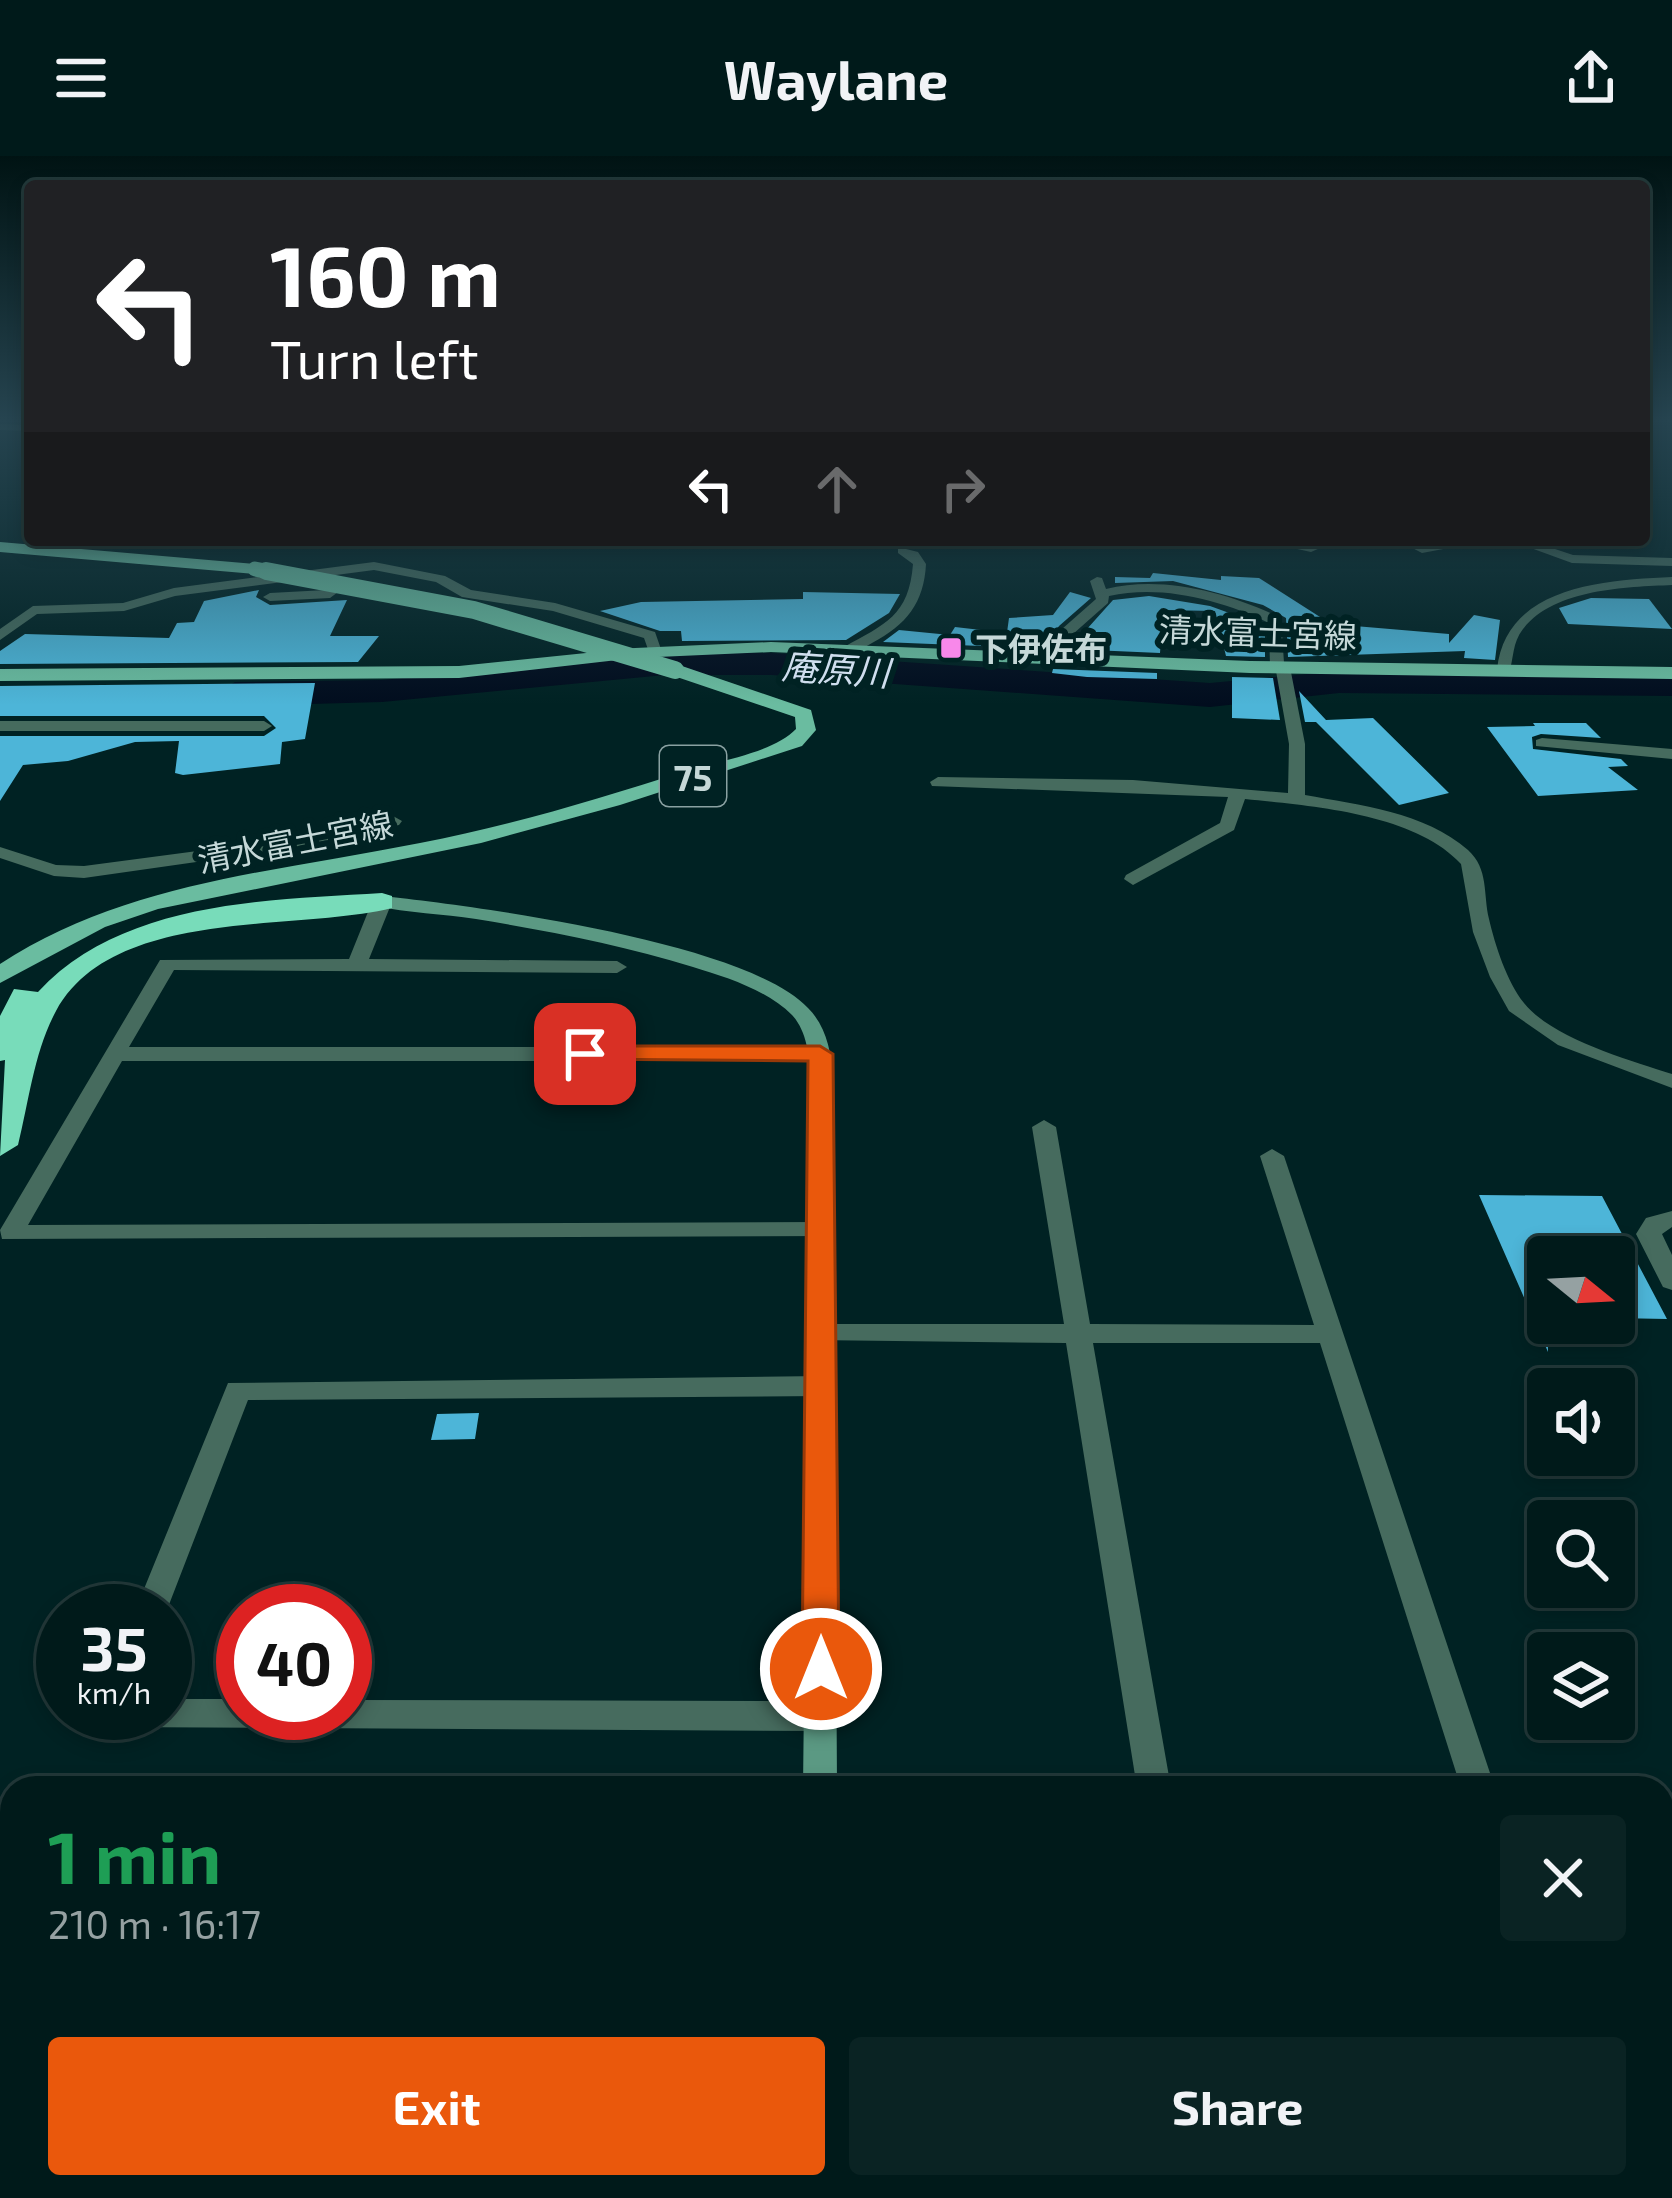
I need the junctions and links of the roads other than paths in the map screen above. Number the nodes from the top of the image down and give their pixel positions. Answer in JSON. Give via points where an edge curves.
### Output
{"nodes":[{"id":1,"x":1533,"y":546,"type":"edge"},
{"id":2,"x":0,"y":547,"type":"edge"},
{"id":3,"x":903,"y":550,"type":"dead end"},
{"id":4,"x":1672,"y":562,"type":"edge"},
{"id":5,"x":1100,"y":577,"type":"dead end"},
{"id":6,"x":1672,"y":581,"type":"edge"},
{"id":7,"x":216,"y":587,"type":"junction"},
{"id":8,"x":335,"y":589,"type":"dead end"},
{"id":9,"x":1102,"y":594,"type":"junction"},
{"id":10,"x":0,"y":636,"type":"edge"},
{"id":11,"x":849,"y":650,"type":"junction"},
{"id":12,"x":655,"y":652,"type":"junction"},
{"id":13,"x":1052,"y":657,"type":"junction"},
{"id":14,"x":1280,"y":667,"type":"junction"},
{"id":15,"x":675,"y":670,"type":"junction"},
{"id":16,"x":1504,"y":670,"type":"junction"},
{"id":17,"x":1672,"y":673,"type":"edge"},
{"id":18,"x":0,"y":675,"type":"edge"},
{"id":19,"x":0,"y":726,"type":"edge"},
{"id":20,"x":264,"y":726,"type":"dead end"},
{"id":21,"x":1542,"y":743,"type":"dead end"},
{"id":22,"x":1672,"y":754,"type":"edge"},
{"id":23,"x":938,"y":782,"type":"dead end"},
{"id":24,"x":1237,"y":796,"type":"junction"},
{"id":25,"x":1296,"y":799,"type":"junction"},
{"id":26,"x":393,"y":821,"type":"dead end"},
{"id":27,"x":424,"y":844,"type":"junction"},
{"id":28,"x":0,"y":852,"type":"edge"},
{"id":29,"x":1133,"y":879,"type":"dead end"},
{"id":30,"x":382,"y":902,"type":"junction"},
{"id":31,"x":6,"y":963,"type":"edge"},
{"id":32,"x":357,"y":964,"type":"junction"},
{"id":33,"x":616,"y":967,"type":"dead end"},
{"id":34,"x":0,"y":1051,"type":"edge"},
{"id":35,"x":114,"y":1054,"type":"junction"},
{"id":36,"x":820,"y":1054,"type":"junction"},
{"id":37,"x":1672,"y":1081,"type":"edge"},
{"id":38,"x":1044,"y":1127,"type":"dead end"},
{"id":39,"x":0,"y":1145,"type":"edge"},
{"id":40,"x":1272,"y":1156,"type":"dead end"},
{"id":41,"x":1672,"y":1219,"type":"edge"},
{"id":42,"x":822,"y":1230,"type":"junction"},
{"id":43,"x":1672,"y":1281,"type":"edge"},
{"id":44,"x":822,"y":1333,"type":"junction"},
{"id":45,"x":1078,"y":1333,"type":"junction"},
{"id":46,"x":1330,"y":1334,"type":"junction"},
{"id":47,"x":822,"y":1386,"type":"junction"},
{"id":48,"x":162,"y":1584,"type":"edge"},
{"id":49,"x":192,"y":1713,"type":"edge"},
{"id":50,"x":820,"y":1716,"type":"junction"},
{"id":51,"x":820,"y":1776,"type":"edge"},
{"id":52,"x":1152,"y":1776,"type":"edge"},
{"id":53,"x":1474,"y":1776,"type":"edge"}],
"edges":[{"from":1,"to":4,"type":"street","via":[[1572,559]]},
{"from":2,"to":15,"type":"main road","name":"清水富士宮線","number":"75","bridge":true,"via":[[255,568],[474,610]]},
{"from":3,"to":11,"type":"street","via":[[922,568],[920,594],[902,621]]},
{"from":5,"to":9,"type":"street"},
{"from":6,"to":16,"type":"street","via":[[1601,586],[1543,604],[1510,634]]},
{"from":7,"to":8,"type":"street","via":[[254,598]]},
{"from":7,"to":10,"type":"street","via":[[124,607],[33,610]]},
{"from":7,"to":12,"type":"street","via":[[374,566],[650,635]]},
{"from":9,"to":13,"type":"street"},
{"from":9,"to":14,"type":"street","via":[[1205,594],[1247,605],[1276,621]]},
{"from":11,"to":12,"type":"main road","name":"清水富士宮線"},
{"from":11,"to":13,"type":"main road","name":"清水富士宮線"},
{"from":12,"to":18,"type":"main road","name":"清水富士宮線","via":[[459,672]]},
{"from":13,"to":14,"type":"main road","name":"清水富士宮線"},
{"from":14,"to":16,"type":"main road","name":"清水富士宮線"},
{"from":14,"to":25,"type":"street","via":[[1297,745]]},
{"from":15,"to":27,"type":"main road","name":"清水富士宮線","number":"75","via":[[769,715],[774,727],[766,738],[637,783]]},
{"from":15,"to":27,"type":"main road","name":"清水富士宮線","number":"75","via":[[804,714],[806,730],[795,742],[633,796]]},
{"from":16,"to":17,"type":"main road","name":"清水富士宮線"},
{"from":19,"to":20,"type":"street"},
{"from":21,"to":22,"type":"street"},
{"from":23,"to":24,"type":"street","via":[[1019,778]]},
{"from":24,"to":25,"type":"street"},
{"from":24,"to":29,"type":"street","via":[[1228,826]]},
{"from":25,"to":37,"type":"street","via":[[1391,813],[1445,837],[1476,871],[1479,918],[1516,1006],[1558,1035]]},
{"from":26,"to":28,"type":"street","via":[[84,872]]},
{"from":27,"to":31,"type":"main road","name":"清水富士宮線","number":"75","via":[[138,909]]},
{"from":30,"to":32,"type":"street"},
{"from":30,"to":34,"type":"highway","via":[[213,909],[114,934],[38,980]]},
{"from":30,"to":36,"type":"street","via":[[531,922],[729,972],[800,1010]]},
{"from":30,"to":39,"type":"highway","via":[[197,923],[87,964],[42,1010]]},
{"from":32,"to":33,"type":"street"},
{"from":32,"to":35,"type":"street","via":[[167,964]]},
{"from":35,"to":36,"type":"street"},
{"from":35,"to":42,"type":"street","via":[[11,1233]]},
{"from":36,"to":42,"type":"street"},
{"from":38,"to":45,"type":"street"},
{"from":40,"to":46,"type":"street"},
{"from":41,"to":43,"type":"street","via":[[1649,1234]]},
{"from":42,"to":44,"type":"street"},
{"from":44,"to":45,"type":"street"},
{"from":44,"to":47,"type":"street"},
{"from":45,"to":46,"type":"street"},
{"from":45,"to":52,"type":"street"},
{"from":46,"to":53,"type":"street"},
{"from":47,"to":48,"type":"street","via":[[238,1390]]},
{"from":47,"to":50,"type":"street"},
{"from":49,"to":50,"type":"street"},
{"from":50,"to":51,"type":"street"}]}
